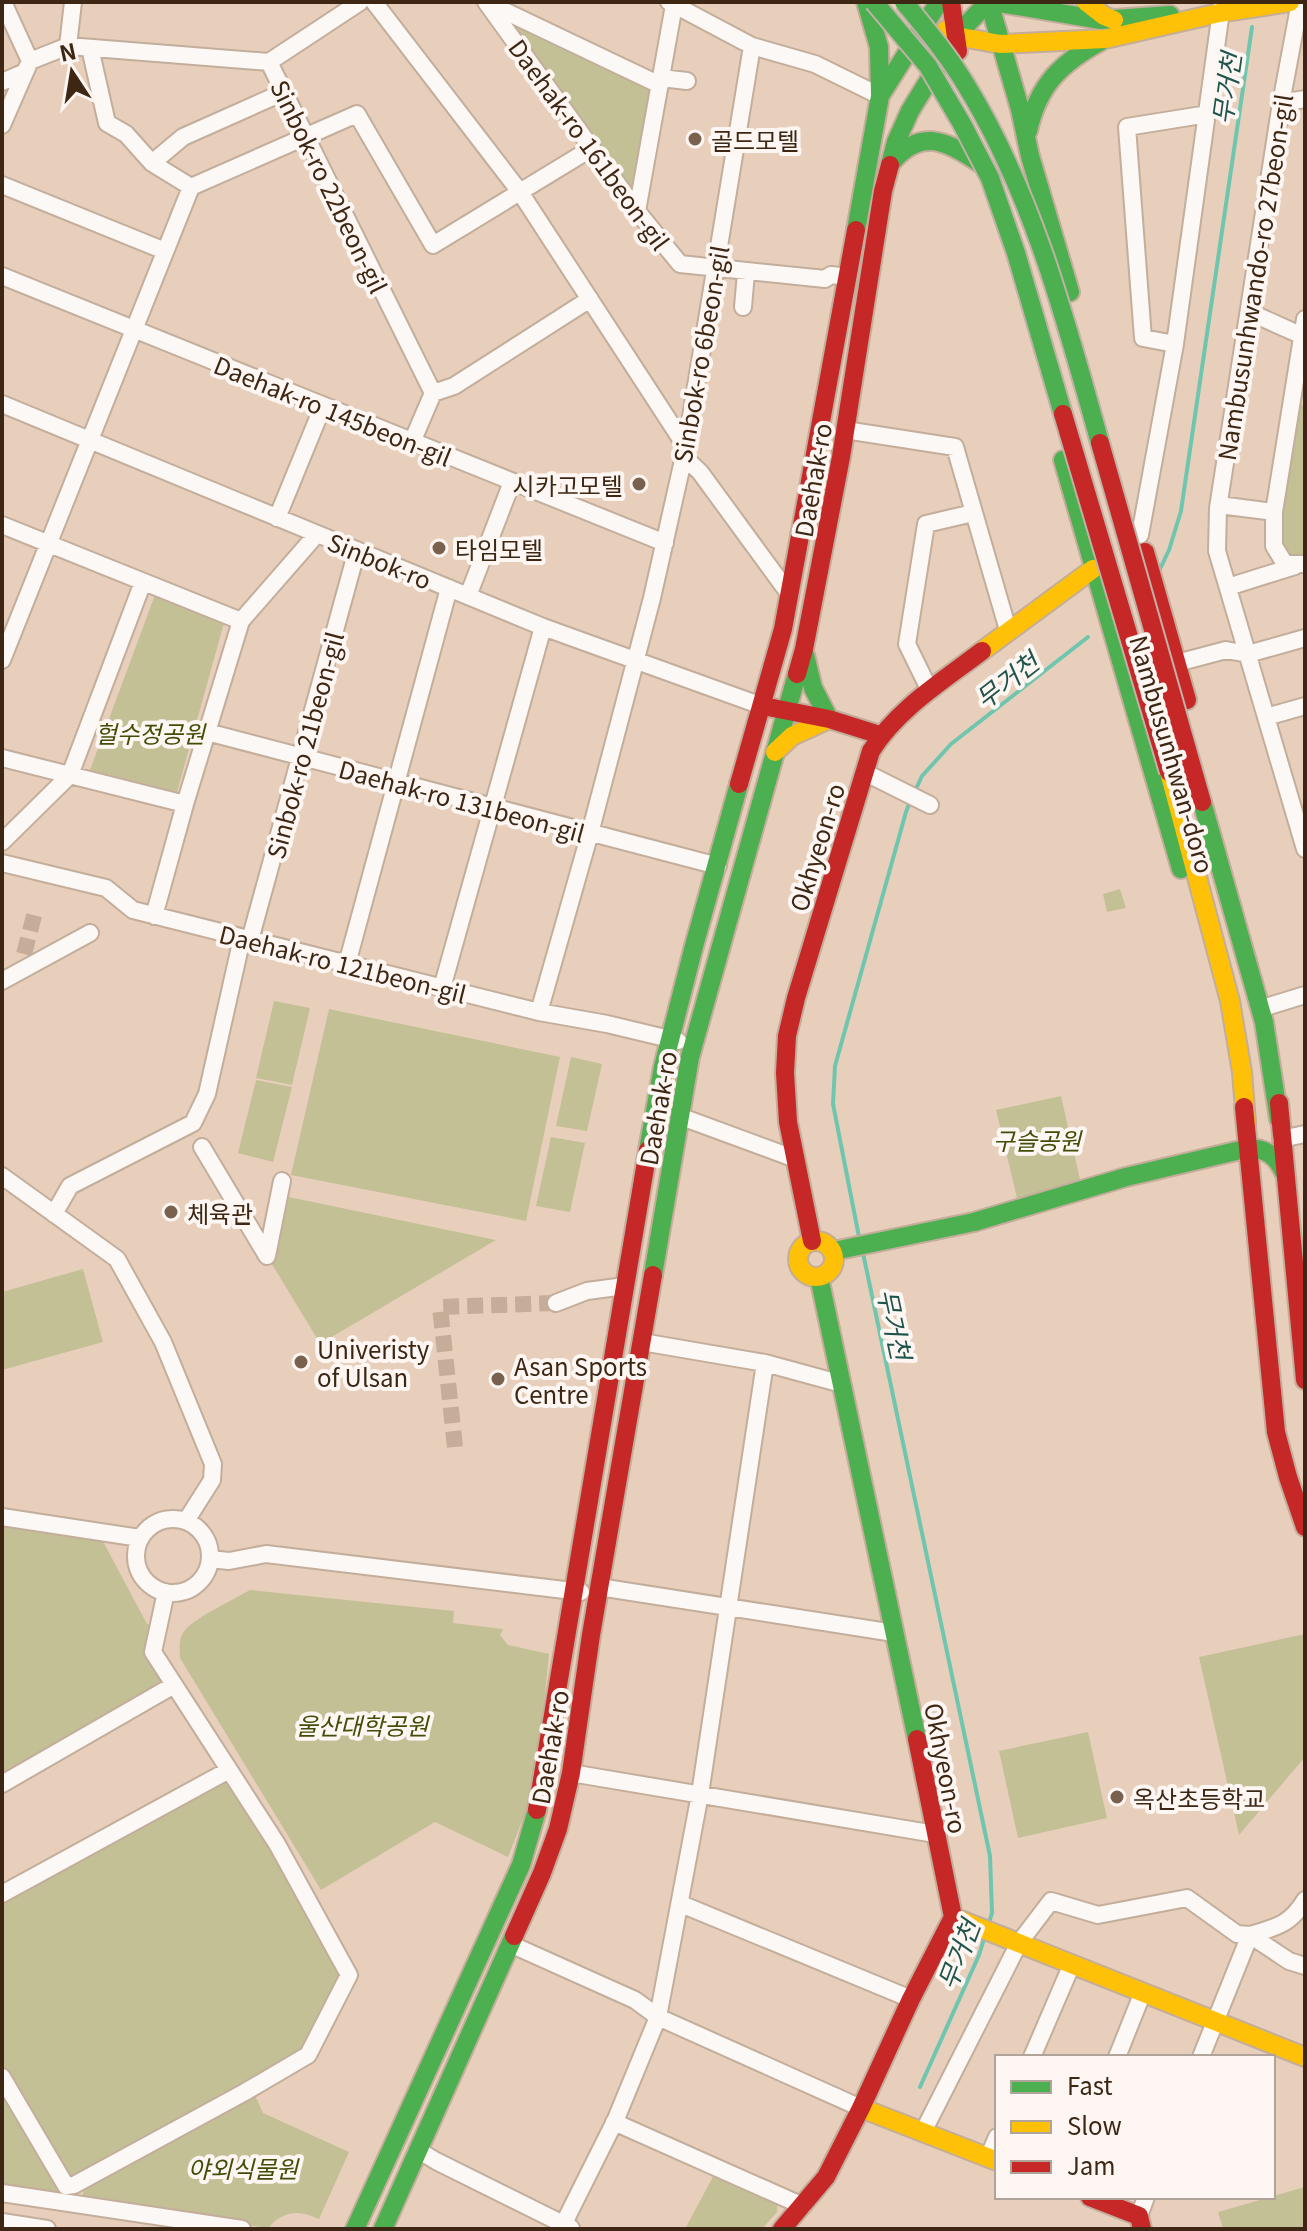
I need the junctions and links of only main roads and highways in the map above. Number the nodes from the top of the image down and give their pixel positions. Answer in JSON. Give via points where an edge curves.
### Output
{"nodes":[{"id":1,"x":866,"y":2,"type":"edge"},
{"id":2,"x":874,"y":2,"type":"edge"},
{"id":3,"x":880,"y":2,"type":"edge"},
{"id":4,"x":904,"y":2,"type":"edge"},
{"id":5,"x":939,"y":2,"type":"edge"},
{"id":6,"x":951,"y":2,"type":"edge"},
{"id":7,"x":991,"y":2,"type":"edge"},
{"id":8,"x":1086,"y":2,"type":"edge"},
{"id":9,"x":1290,"y":2,"type":"edge"},
{"id":10,"x":1220,"y":8,"type":"edge"},
{"id":11,"x":928,"y":19,"type":"junction"},
{"id":12,"x":1114,"y":20,"type":"junction"},
{"id":13,"x":956,"y":36,"type":"junction"},
{"id":14,"x":1105,"y":39,"type":"junction"},
{"id":15,"x":1000,"y":44,"type":"junction"},
{"id":16,"x":880,"y":96,"type":"junction"},
{"id":17,"x":1027,"y":144,"type":"junction"},
{"id":18,"x":978,"y":162,"type":"junction"},
{"id":19,"x":890,"y":165,"type":"junction"},
{"id":20,"x":1093,"y":569,"type":"junction"},
{"id":21,"x":804,"y":649,"type":"junction"},
{"id":22,"x":762,"y":706,"type":"junction"},
{"id":23,"x":786,"y":711,"type":"junction"},
{"id":24,"x":829,"y":719,"type":"junction"},
{"id":25,"x":880,"y":735,"type":"junction"},
{"id":26,"x":775,"y":752,"type":"junction"},
{"id":27,"x":1279,"y":1119,"type":"junction"},
{"id":28,"x":1246,"y":1122,"type":"junction"},
{"id":29,"x":1249,"y":1148,"type":"junction"},
{"id":30,"x":1284,"y":1173,"type":"junction"},
{"id":31,"x":812,"y":1241,"type":"junction"},
{"id":32,"x":840,"y":1250,"type":"junction"},
{"id":33,"x":819,"y":1277,"type":"junction"},
{"id":34,"x":1305,"y":1380,"type":"edge"},
{"id":35,"x":592,"y":1482,"type":"junction"},
{"id":36,"x":617,"y":1487,"type":"junction"},
{"id":37,"x":1305,"y":1527,"type":"edge"},
{"id":38,"x":558,"y":1689,"type":"junction"},
{"id":39,"x":583,"y":1693,"type":"junction"},
{"id":40,"x":953,"y":1917,"type":"junction"},
{"id":41,"x":1305,"y":2057,"type":"edge"},
{"id":42,"x":861,"y":2108,"type":"junction"},
{"id":43,"x":992,"y":2159,"type":"edge"},
{"id":44,"x":1094,"y":2199,"type":"edge"},
{"id":45,"x":1140,"y":2222,"type":"edge"},
{"id":46,"x":355,"y":2229,"type":"edge"},
{"id":47,"x":383,"y":2229,"type":"edge"},
{"id":48,"x":782,"y":2229,"type":"edge"}],
"edges":[{"from":1,"to":16,"type":"main road","via":[[881,52]]},
{"from":2,"to":28,"type":"main road","bridge":true,"via":[[928,66],[990,178],[1169,772],[1232,1012]]},
{"from":3,"to":11,"type":"main road"},
{"from":4,"to":27,"type":"main road","bridge":true,"via":[[944,51],[1000,146],[1047,268],[1261,1009]]},
{"from":5,"to":11,"type":"main road","name":"Daehak-ro"},
{"from":6,"to":13,"type":"main road","name":"Nambusunhwan-doro"},
{"from":7,"to":12,"type":"main road"},
{"from":7,"to":13,"type":"main road","name":"Daehak-ro"},
{"from":7,"to":15,"type":"main road","name":"Nambusunhwan-doro"},
{"from":8,"to":12,"type":"main road"},
{"from":9,"to":10,"type":"main road","via":[[1239,11]]},
{"from":10,"to":12,"type":"main road"},
{"from":10,"to":14,"type":"main road"},
{"from":11,"to":13,"type":"main road"},
{"from":11,"to":16,"type":"main road","name":"Daehak-ro"},
{"from":13,"to":15,"type":"main road"},
{"from":13,"to":18,"type":"main road","name":"Nambusunhwan-doro"},
{"from":13,"to":19,"type":"main road","name":"Daehak-ro","via":[[903,125]]},
{"from":14,"to":15,"type":"main road"},
{"from":14,"to":17,"type":"main road","via":[[1060,67],[1049,81],[1031,117]]},
{"from":15,"to":17,"type":"main road","name":"Nambusunhwan-doro"},
{"from":16,"to":22,"type":"main road","name":"Daehak-ro","via":[[790,595]]},
{"from":17,"to":27,"type":"main road","name":"Nambusunhwan-doro","via":[[1252,935],[1275,1045]]},
{"from":18,"to":19,"type":"main road","via":[[953,145],[930,140],[903,149]]},
{"from":18,"to":20,"type":"main road","name":"Nambusunhwan-doro"},
{"from":19,"to":21,"type":"main road","name":"Daehak-ro"},
{"from":20,"to":25,"type":"main road","name":"Okhyeon-ro","via":[[1008,630]]},
{"from":20,"to":28,"type":"main road","name":"Nambusunhwan-doro","via":[[1217,986]]},
{"from":21,"to":23,"type":"main road","name":"Daehak-ro"},
{"from":21,"to":24,"type":"main road","via":[[810,684]]},
{"from":22,"to":23,"type":"main road"},
{"from":22,"to":35,"type":"main road","name":"Daehak-ro","via":[[669,1039]]},
{"from":23,"to":24,"type":"main road"},
{"from":23,"to":26,"type":"main road","name":"Daehak-ro"},
{"from":24,"to":25,"type":"main road"},
{"from":24,"to":26,"type":"main road","via":[[792,736]]},
{"from":25,"to":31,"type":"main road","name":"Okhyeon-ro","via":[[864,772],[786,1046],[793,1158]]},
{"from":26,"to":36,"type":"main road","name":"Daehak-ro","via":[[693,1044]]},
{"from":27,"to":30,"type":"main road","name":"Nambusunhwan-doro"},
{"from":28,"to":29,"type":"main road","name":"Nambusunhwan-doro"},
{"from":29,"to":30,"type":"main road","via":[[1274,1154]]},
{"from":29,"to":32,"type":"main road","via":[[974,1222]]},
{"from":29,"to":37,"type":"main road","name":"Nambusunhwan-doro","via":[[1276,1432]]},
{"from":30,"to":34,"type":"main road","name":"Nambusunhwan-doro"},
{"from":31,"to":32,"type":"main road"},
{"from":31,"to":33,"type":"main road","via":[[801,1247],[798,1266]]},
{"from":32,"to":33,"type":"main road","via":[[833,1267]]},
{"from":33,"to":40,"type":"main road","name":"Okhyeon-ro"},
{"from":35,"to":36,"type":"main road","via":[[591,1516],[598,1521],[607,1517]]},
{"from":35,"to":38,"type":"main road","name":"Daehak-ro"},
{"from":36,"to":39,"type":"main road","name":"Daehak-ro"},
{"from":38,"to":39,"type":"main road","via":[[566,1666],[576,1657]]},
{"from":38,"to":46,"type":"main road","name":"Daehak-ro","via":[[534,1824],[521,1865]]},
{"from":39,"to":47,"type":"main road","name":"Daehak-ro","via":[[571,1773],[542,1873]]},
{"from":40,"to":41,"type":"main road"},
{"from":40,"to":42,"type":"main road"},
{"from":42,"to":43,"type":"main road"},
{"from":42,"to":48,"type":"main road","via":[[826,2177]]},
{"from":44,"to":45,"type":"main road"}]}
